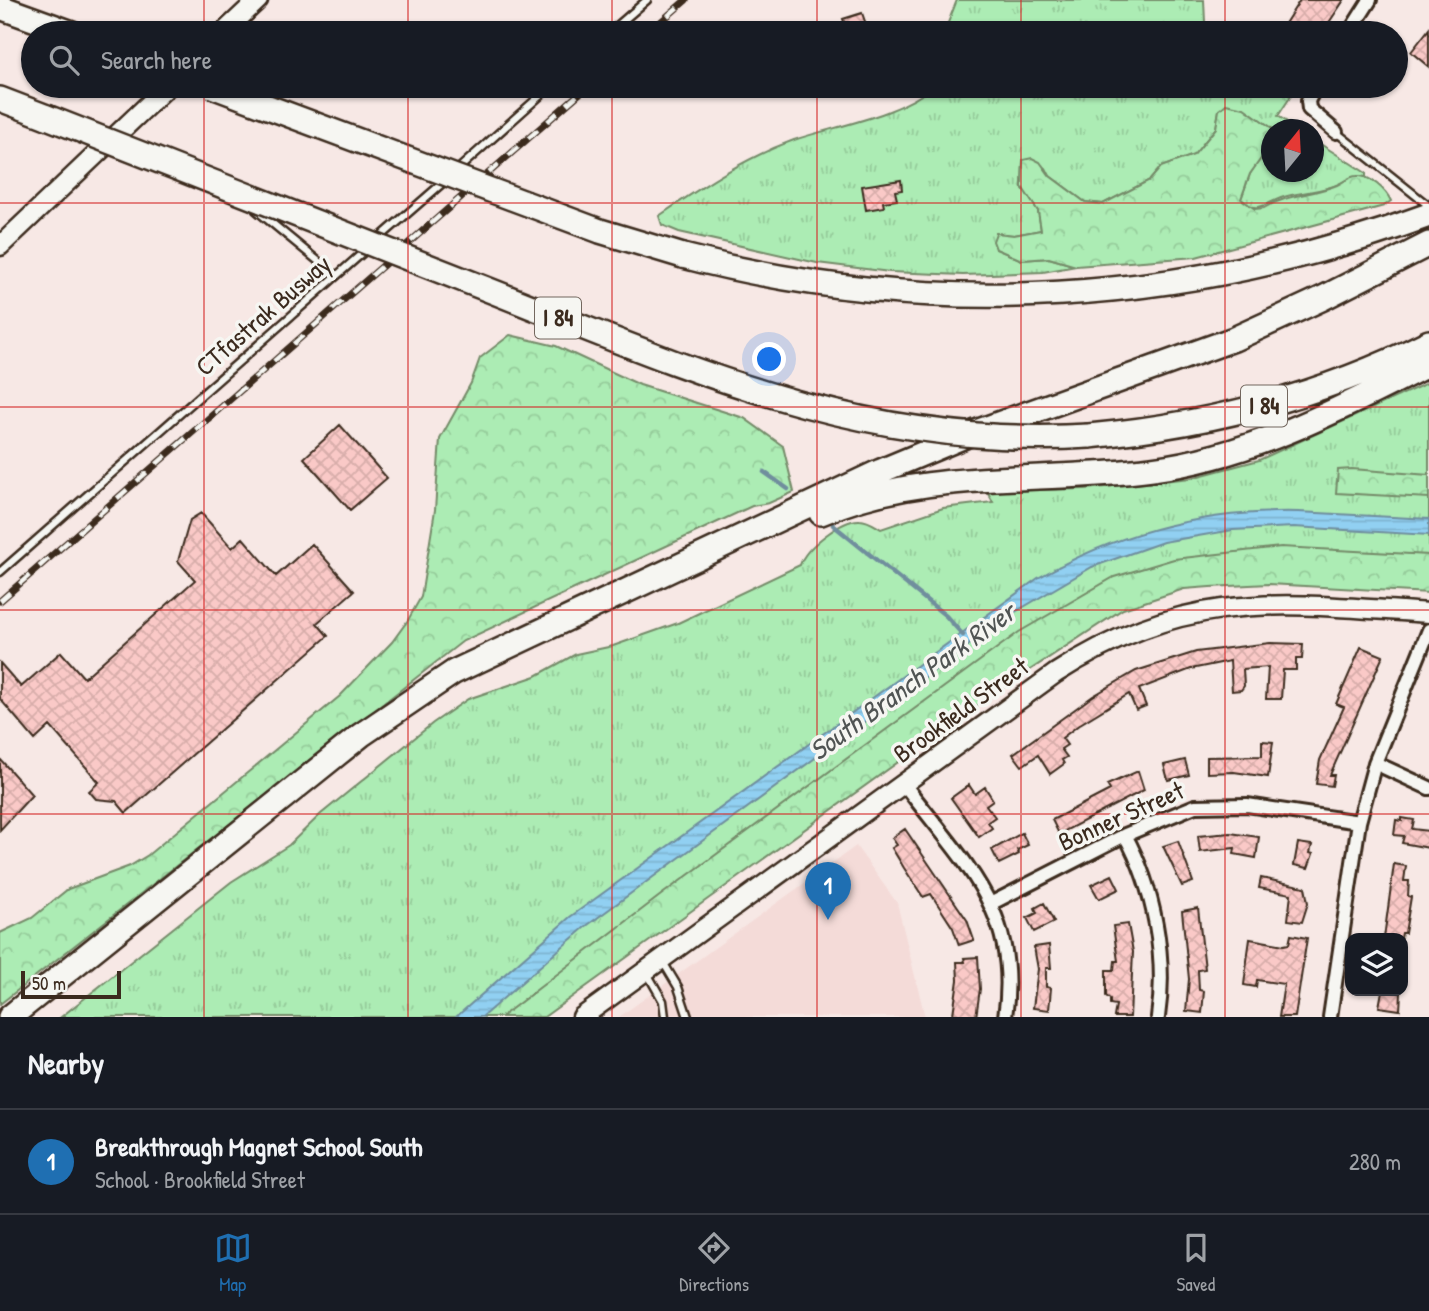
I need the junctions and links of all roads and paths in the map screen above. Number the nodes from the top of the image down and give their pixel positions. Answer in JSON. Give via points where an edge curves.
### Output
{"nodes":[{"id":1,"x":258,"y":0,"type":"edge"},
{"id":2,"x":648,"y":0,"type":"edge"},
{"id":3,"x":1370,"y":0,"type":"edge"},
{"id":4,"x":0,"y":7,"type":"edge"},
{"id":5,"x":39,"y":21,"type":"edge"},
{"id":6,"x":236,"y":21,"type":"edge"},
{"id":7,"x":623,"y":21,"type":"edge"},
{"id":8,"x":1357,"y":21,"type":"edge"},
{"id":9,"x":155,"y":98,"type":"edge"},
{"id":10,"x":244,"y":98,"type":"edge"},
{"id":11,"x":537,"y":98,"type":"edge"},
{"id":12,"x":1310,"y":98,"type":"edge"},
{"id":13,"x":4,"y":106,"type":"edge"},
{"id":14,"x":1336,"y":132,"type":"joint"},
{"id":15,"x":217,"y":184,"type":"junction"},
{"id":16,"x":1429,"y":206,"type":"edge"},
{"id":17,"x":1429,"y":215,"type":"edge"},
{"id":18,"x":1428,"y":244,"type":"edge"},
{"id":19,"x":0,"y":246,"type":"edge"},
{"id":20,"x":323,"y":265,"type":"dead end"},
{"id":21,"x":1429,"y":342,"type":"edge"},
{"id":22,"x":1429,"y":364,"type":"edge"},
{"id":23,"x":0,"y":572,"type":"edge"},
{"id":24,"x":1429,"y":613,"type":"edge"},
{"id":25,"x":1429,"y":630,"type":"edge"},
{"id":26,"x":1375,"y":763,"type":"junction"},
{"id":27,"x":904,"y":784,"type":"junction"},
{"id":28,"x":1429,"y":788,"type":"edge"},
{"id":29,"x":1359,"y":822,"type":"junction"},
{"id":30,"x":1125,"y":835,"type":"junction"},
{"id":31,"x":992,"y":902,"type":"junction"},
{"id":32,"x":662,"y":959,"type":"junction"},
{"id":33,"x":646,"y":971,"type":"junction"},
{"id":34,"x":10,"y":1017,"type":"edge"},
{"id":35,"x":33,"y":1017,"type":"edge"},
{"id":36,"x":582,"y":1017,"type":"edge"},
{"id":37,"x":665,"y":1017,"type":"edge"},
{"id":38,"x":688,"y":1017,"type":"edge"},
{"id":39,"x":1006,"y":1017,"type":"edge"},
{"id":40,"x":1158,"y":1017,"type":"edge"},
{"id":41,"x":1330,"y":1017,"type":"edge"}],
"edges":[{"from":1,"to":6,"type":"street"},
{"from":2,"to":7,"type":"lane"},
{"from":3,"to":8,"type":"street"},
{"from":4,"to":5,"type":"highway"},
{"from":9,"to":19,"type":"street"},
{"from":10,"to":17,"type":"highway","bridge":true,"via":[[582,225],[683,256],[773,277],[859,290],[940,297],[1117,291],[1305,254]]},
{"from":11,"to":23,"type":"lane","name":"CTfastrak Busway"},
{"from":12,"to":14,"type":"street","via":[[1307,105],[1312,113]]},
{"from":13,"to":15,"type":"highway","number":"I 84","bridge":true,"via":[[47,117]]},
{"from":14,"to":16,"type":"lane"},
{"from":15,"to":20,"type":"lane","bridge":true},
{"from":15,"to":21,"type":"highway","number":"I 84","bridge":true,"via":[[666,360],[802,406],[933,431],[1009,437],[1089,436],[1185,424],[1273,404],[1349,379]]},
{"from":18,"to":34,"type":"highway","via":[[1234,339],[965,436],[858,481],[454,673],[361,735]]},
{"from":22,"to":35,"type":"highway","via":[[1273,437],[1186,463],[1109,474],[927,483],[864,497],[797,525],[432,701]]},
{"from":24,"to":27,"type":"street","name":"Brookfield Street","via":[[1250,604],[1194,612],[1145,627],[1066,666]]},
{"from":25,"to":26,"type":"street"},
{"from":26,"to":28,"type":"street"},
{"from":26,"to":29,"type":"street"},
{"from":27,"to":31,"type":"street"},
{"from":27,"to":32,"type":"street","name":"Brookfield Street"},
{"from":29,"to":30,"type":"street","name":"Bonner Street","via":[[1219,804],[1195,806]]},
{"from":29,"to":41,"type":"street"},
{"from":30,"to":31,"type":"street","name":"Bonner Street"},
{"from":30,"to":40,"type":"street","via":[[1140,862],[1154,919],[1161,997]]},
{"from":31,"to":39,"type":"street","via":[[1009,964]]},
{"from":32,"to":33,"type":"street","name":"Brookfield Street"},
{"from":32,"to":38,"type":"lane"},
{"from":33,"to":36,"type":"street","name":"Brookfield Street"},
{"from":33,"to":37,"type":"lane","via":[[663,1001]]}]}
